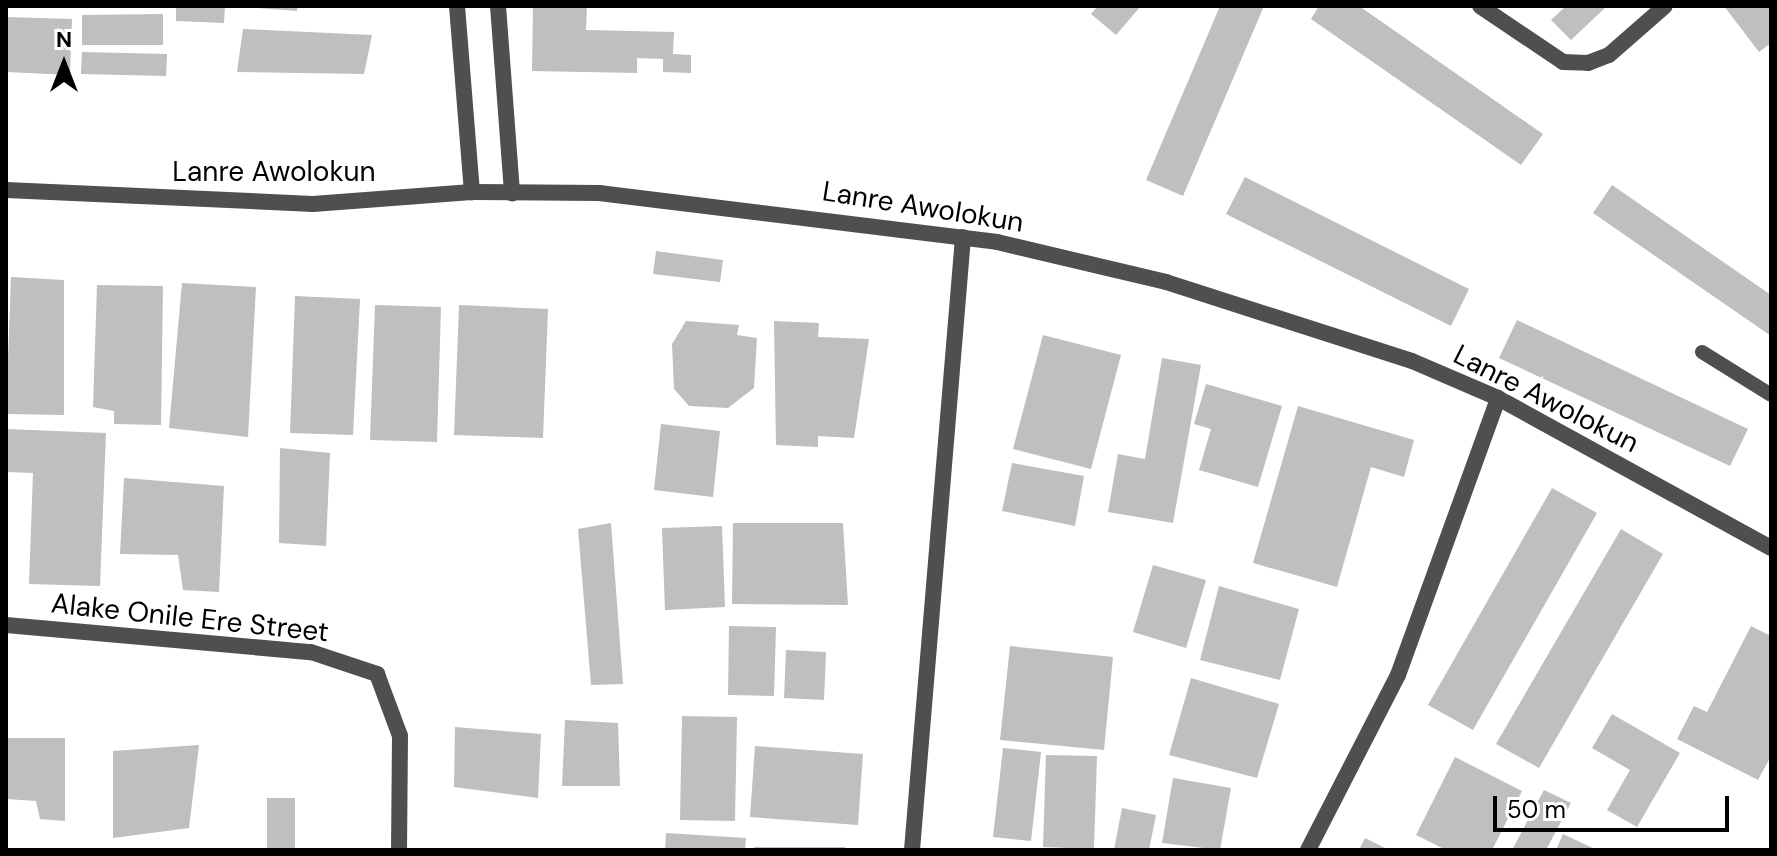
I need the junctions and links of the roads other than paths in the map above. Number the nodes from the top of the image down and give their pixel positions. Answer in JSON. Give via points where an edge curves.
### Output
{"nodes":[{"id":1,"x":457,"y":6,"type":"edge"},
{"id":2,"x":498,"y":6,"type":"edge"},
{"id":3,"x":1480,"y":6,"type":"edge"},
{"id":4,"x":1665,"y":6,"type":"edge"},
{"id":5,"x":6,"y":190,"type":"edge"},
{"id":6,"x":472,"y":192,"type":"junction"},
{"id":7,"x":512,"y":193,"type":"junction"},
{"id":8,"x":963,"y":237,"type":"junction"},
{"id":9,"x":1702,"y":352,"type":"dead end"},
{"id":10,"x":1771,"y":395,"type":"edge"},
{"id":11,"x":1498,"y":398,"type":"junction"},
{"id":12,"x":1771,"y":548,"type":"edge"},
{"id":13,"x":6,"y":625,"type":"edge"},
{"id":14,"x":399,"y":850,"type":"edge"},
{"id":15,"x":912,"y":850,"type":"edge"},
{"id":16,"x":1308,"y":850,"type":"edge"}],
"edges":[{"from":1,"to":6,"type":"street"},
{"from":2,"to":7,"type":"street"},
{"from":3,"to":4,"type":"street","via":[[1563,62],[1588,63],[1609,55]]},
{"from":5,"to":6,"type":"street","name":"Lanre Awolokun","via":[[313,204]]},
{"from":6,"to":7,"type":"street","name":"Lanre Awolokun"},
{"from":7,"to":8,"type":"street","name":"Lanre Awolokun","via":[[679,198]]},
{"from":8,"to":11,"type":"street","name":"Lanre Awolokun","via":[[1166,282],[1313,325]]},
{"from":8,"to":15,"type":"street"},
{"from":9,"to":10,"type":"lane"},
{"from":11,"to":12,"type":"street","name":"Lanre Awolokun"},
{"from":11,"to":16,"type":"street","via":[[1398,675]]},
{"from":13,"to":14,"type":"street","name":"Alake Onile Ere Street","via":[[311,652],[377,674],[400,736]]}]}
